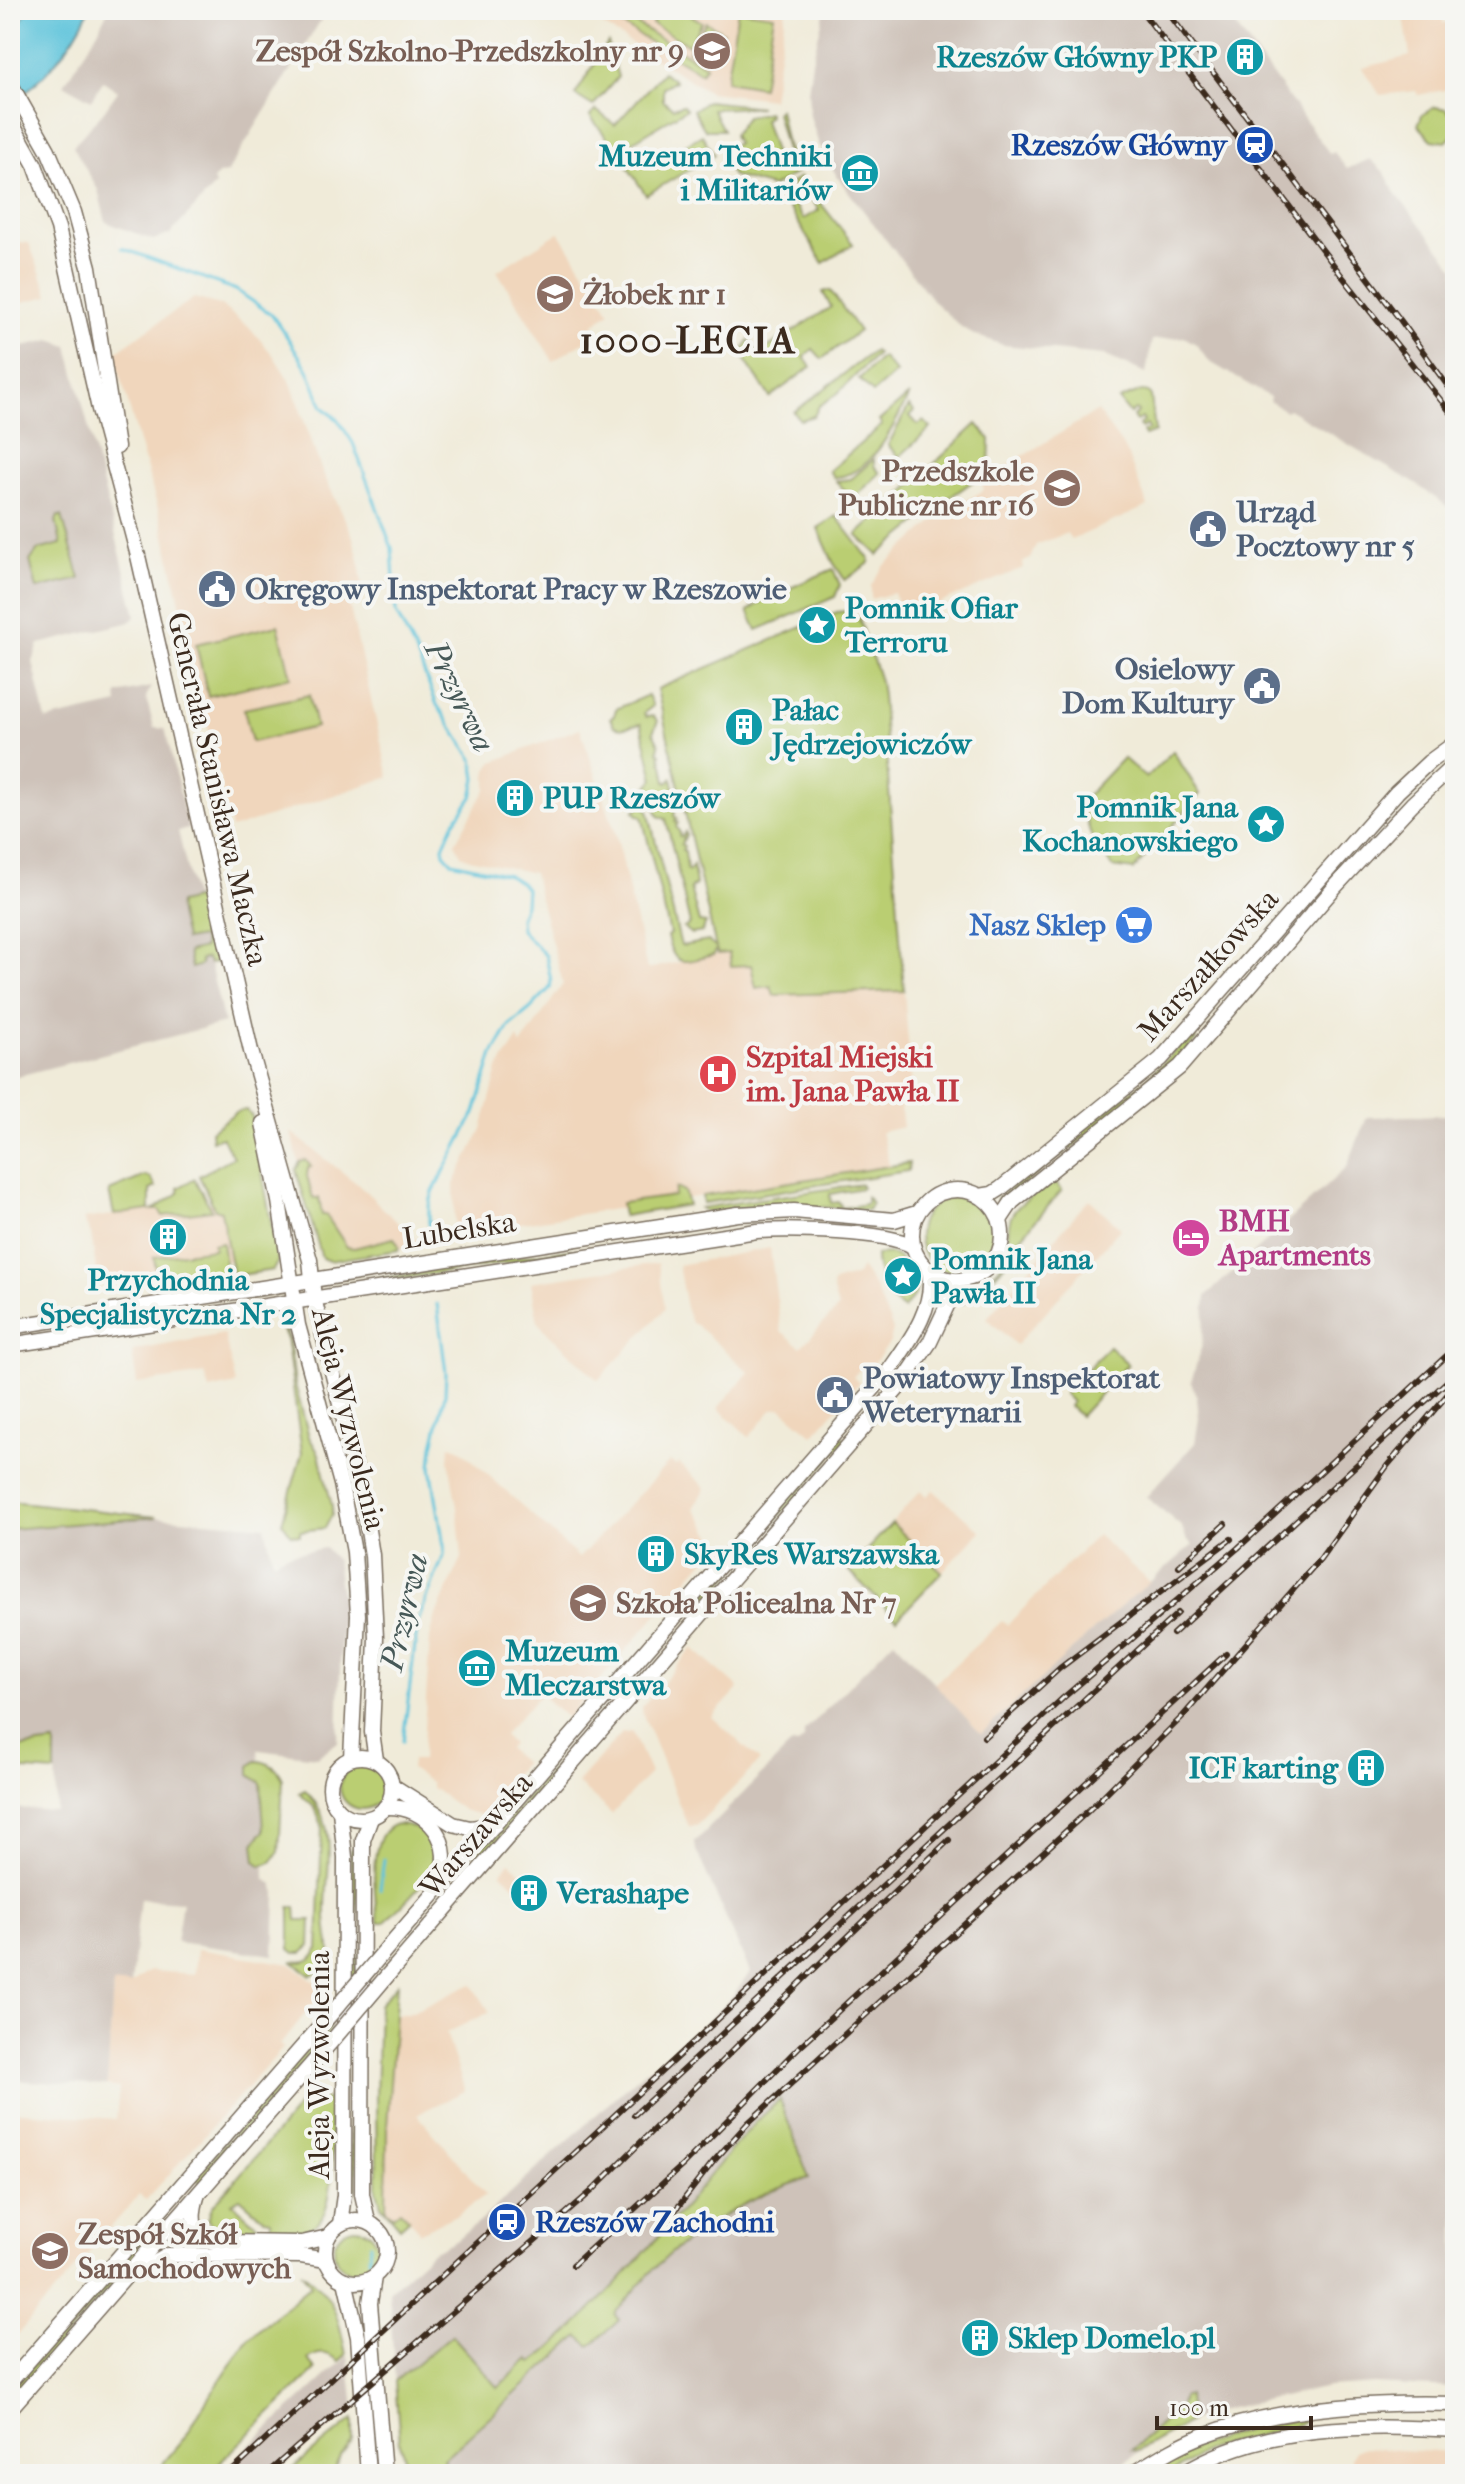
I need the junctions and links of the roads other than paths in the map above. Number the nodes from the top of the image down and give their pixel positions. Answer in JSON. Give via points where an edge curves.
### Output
{"nodes":[{"id":1,"x":10,"y":83,"type":"edge"},
{"id":2,"x":14,"y":126,"type":"edge"},
{"id":3,"x":133,"y":538,"type":"junction"},
{"id":4,"x":1455,"y":743,"type":"edge"},
{"id":5,"x":1455,"y":764,"type":"edge"},
{"id":6,"x":251,"y":1051,"type":"junction"},
{"id":7,"x":980,"y":1196,"type":"junction"},
{"id":8,"x":785,"y":1211,"type":"junction"},
{"id":9,"x":917,"y":1213,"type":"junction"},
{"id":10,"x":1000,"y":1220,"type":"junction"},
{"id":11,"x":785,"y":1230,"type":"junction"},
{"id":12,"x":585,"y":1237,"type":"junction"},
{"id":13,"x":912,"y":1246,"type":"junction"},
{"id":14,"x":589,"y":1256,"type":"junction"},
{"id":15,"x":929,"y":1271,"type":"junction"},
{"id":16,"x":313,"y":1280,"type":"junction"},
{"id":17,"x":959,"y":1280,"type":"junction"},
{"id":18,"x":292,"y":1282,"type":"junction"},
{"id":19,"x":314,"y":1298,"type":"junction"},
{"id":20,"x":293,"y":1301,"type":"junction"},
{"id":21,"x":10,"y":1327,"type":"edge"},
{"id":22,"x":10,"y":1345,"type":"edge"},
{"id":23,"x":840,"y":1428,"type":"junction"},
{"id":24,"x":854,"y":1440,"type":"junction"},
{"id":25,"x":351,"y":1758,"type":"junction"},
{"id":26,"x":376,"y":1760,"type":"junction"},
{"id":27,"x":393,"y":1786,"type":"junction"},
{"id":28,"x":385,"y":1807,"type":"junction"},
{"id":29,"x":340,"y":1811,"type":"junction"},
{"id":30,"x":371,"y":1818,"type":"junction"},
{"id":31,"x":495,"y":1825,"type":"junction"},
{"id":32,"x":432,"y":1897,"type":"junction"},
{"id":33,"x":199,"y":2193,"type":"junction"},
{"id":34,"x":368,"y":2221,"type":"junction"},
{"id":35,"x":340,"y":2224,"type":"junction"},
{"id":36,"x":328,"y":2237,"type":"junction"},
{"id":37,"x":326,"y":2260,"type":"junction"},
{"id":38,"x":374,"y":2277,"type":"junction"},
{"id":39,"x":345,"y":2280,"type":"junction"},
{"id":40,"x":111,"y":2293,"type":"junction"},
{"id":41,"x":10,"y":2382,"type":"edge"},
{"id":42,"x":1448,"y":2404,"type":"edge"},
{"id":43,"x":10,"y":2409,"type":"edge"},
{"id":44,"x":1320,"y":2411,"type":"junction"},
{"id":45,"x":1437,"y":2429,"type":"junction"},
{"id":46,"x":1455,"y":2430,"type":"edge"},
{"id":47,"x":1323,"y":2432,"type":"junction"},
{"id":48,"x":368,"y":2474,"type":"edge"},
{"id":49,"x":384,"y":2474,"type":"edge"},
{"id":50,"x":1132,"y":2474,"type":"edge"},
{"id":51,"x":1181,"y":2474,"type":"edge"}],
"edges":[{"from":1,"to":3,"type":"main road","name":"Generała Stanisława Maczka","via":[[66,189],[89,267]]},
{"from":2,"to":3,"type":"main road","name":"Generała Stanisława Maczka","via":[[46,190],[58,228]]},
{"from":3,"to":6,"type":"main road","name":"Generała Stanisława Maczka"},
{"from":4,"to":7,"type":"main road","name":"Marszałkowska","via":[[1397,792],[1161,1059],[1000,1189]]},
{"from":5,"to":10,"type":"main road","name":"Marszałkowska","via":[[1335,887],[1180,1067],[1012,1202]]},
{"from":6,"to":16,"type":"main road","name":"Generała Stanisława Maczka"},
{"from":6,"to":18,"type":"main road","name":"Generała Stanisława Maczka"},
{"from":7,"to":9,"type":"main road","via":[[944,1191]]},
{"from":7,"to":10,"type":"main road"},
{"from":8,"to":9,"type":"main road","name":"Lubelska","via":[[894,1220]]},
{"from":8,"to":11,"type":"main road"},
{"from":8,"to":12,"type":"main road","name":"Lubelska"},
{"from":9,"to":13,"type":"main road"},
{"from":10,"to":17,"type":"main road","via":[[996,1258],[979,1275]]},
{"from":11,"to":13,"type":"main road","name":"Lubelska","via":[[894,1238]]},
{"from":11,"to":14,"type":"main road","name":"Lubelska"},
{"from":12,"to":14,"type":"main road"},
{"from":12,"to":16,"type":"main road","name":"Lubelska"},
{"from":13,"to":15,"type":"main road"},
{"from":14,"to":19,"type":"main road","name":"Lubelska"},
{"from":15,"to":17,"type":"main road"},
{"from":15,"to":23,"type":"main road","name":"Warszawska","via":[[928,1303],[910,1339]]},
{"from":16,"to":18,"type":"main road","name":"Lubelska"},
{"from":16,"to":19,"type":"main road","name":"Aleja Wyzwolenia"},
{"from":17,"to":24,"type":"main road","name":"Warszawska","via":[[917,1362]]},
{"from":18,"to":20,"type":"main road","name":"Aleja Wyzwolenia"},
{"from":18,"to":21,"type":"main road","name":"Lubelska"},
{"from":19,"to":20,"type":"main road","name":"Lubelska"},
{"from":19,"to":26,"type":"main road","name":"Aleja Wyzwolenia","via":[[372,1555]]},
{"from":20,"to":22,"type":"main road","name":"Lubelska"},
{"from":20,"to":25,"type":"main road","name":"Aleja Wyzwolenia","via":[[354,1552],[358,1615]]},
{"from":23,"to":24,"type":"main road"},
{"from":23,"to":31,"type":"main road","name":"Warszawska"},
{"from":24,"to":33,"type":"main road","name":"Warszawska","bridge":true},
{"from":25,"to":26,"type":"main road"},
{"from":25,"to":29,"type":"main road","via":[[338,1766],[331,1780],[332,1798]]},
{"from":26,"to":27,"type":"main road","via":[[385,1766]]},
{"from":27,"to":28,"type":"main road"},
{"from":27,"to":31,"type":"main road","via":[[453,1824]]},
{"from":28,"to":30,"type":"main road"},
{"from":28,"to":32,"type":"main road","via":[[424,1817],[439,1833],[445,1864]]},
{"from":29,"to":30,"type":"main road","via":[[356,1819]]},
{"from":29,"to":35,"type":"main road","name":"Aleja Wyzwolenia","via":[[346,1907]]},
{"from":30,"to":34,"type":"main road","name":"Aleja Wyzwolenia","via":[[363,1840],[361,1994],[362,2194]]},
{"from":31,"to":32,"type":"main road","name":"Warszawska"},
{"from":32,"to":41,"type":"main road","name":"Warszawska","bridge":true},
{"from":33,"to":36,"type":"main road","via":[[194,2223],[206,2240],[302,2243]]},
{"from":33,"to":40,"type":"main road","name":"Warszawska"},
{"from":34,"to":35,"type":"main road"},
{"from":34,"to":38,"type":"main road","via":[[384,2236],[387,2247],[384,2265]]},
{"from":35,"to":36,"type":"main road"},
{"from":36,"to":37,"type":"main road"},
{"from":37,"to":39,"type":"main road"},
{"from":37,"to":40,"type":"main road","via":[[168,2255]]},
{"from":38,"to":39,"type":"main road"},
{"from":38,"to":49,"type":"main road","via":[[370,2303]]},
{"from":39,"to":48,"type":"main road","via":[[358,2337]]},
{"from":40,"to":43,"type":"main road","name":"Warszawska"},
{"from":42,"to":44,"type":"main road"},
{"from":42,"to":45,"type":"main road","via":[[1432,2419]]},
{"from":44,"to":47,"type":"main road"},
{"from":44,"to":50,"type":"main road","via":[[1254,2420],[1210,2433]]},
{"from":45,"to":46,"type":"main road"},
{"from":45,"to":47,"type":"main road"},
{"from":47,"to":51,"type":"main road","via":[[1257,2442],[1210,2457]]}]}
